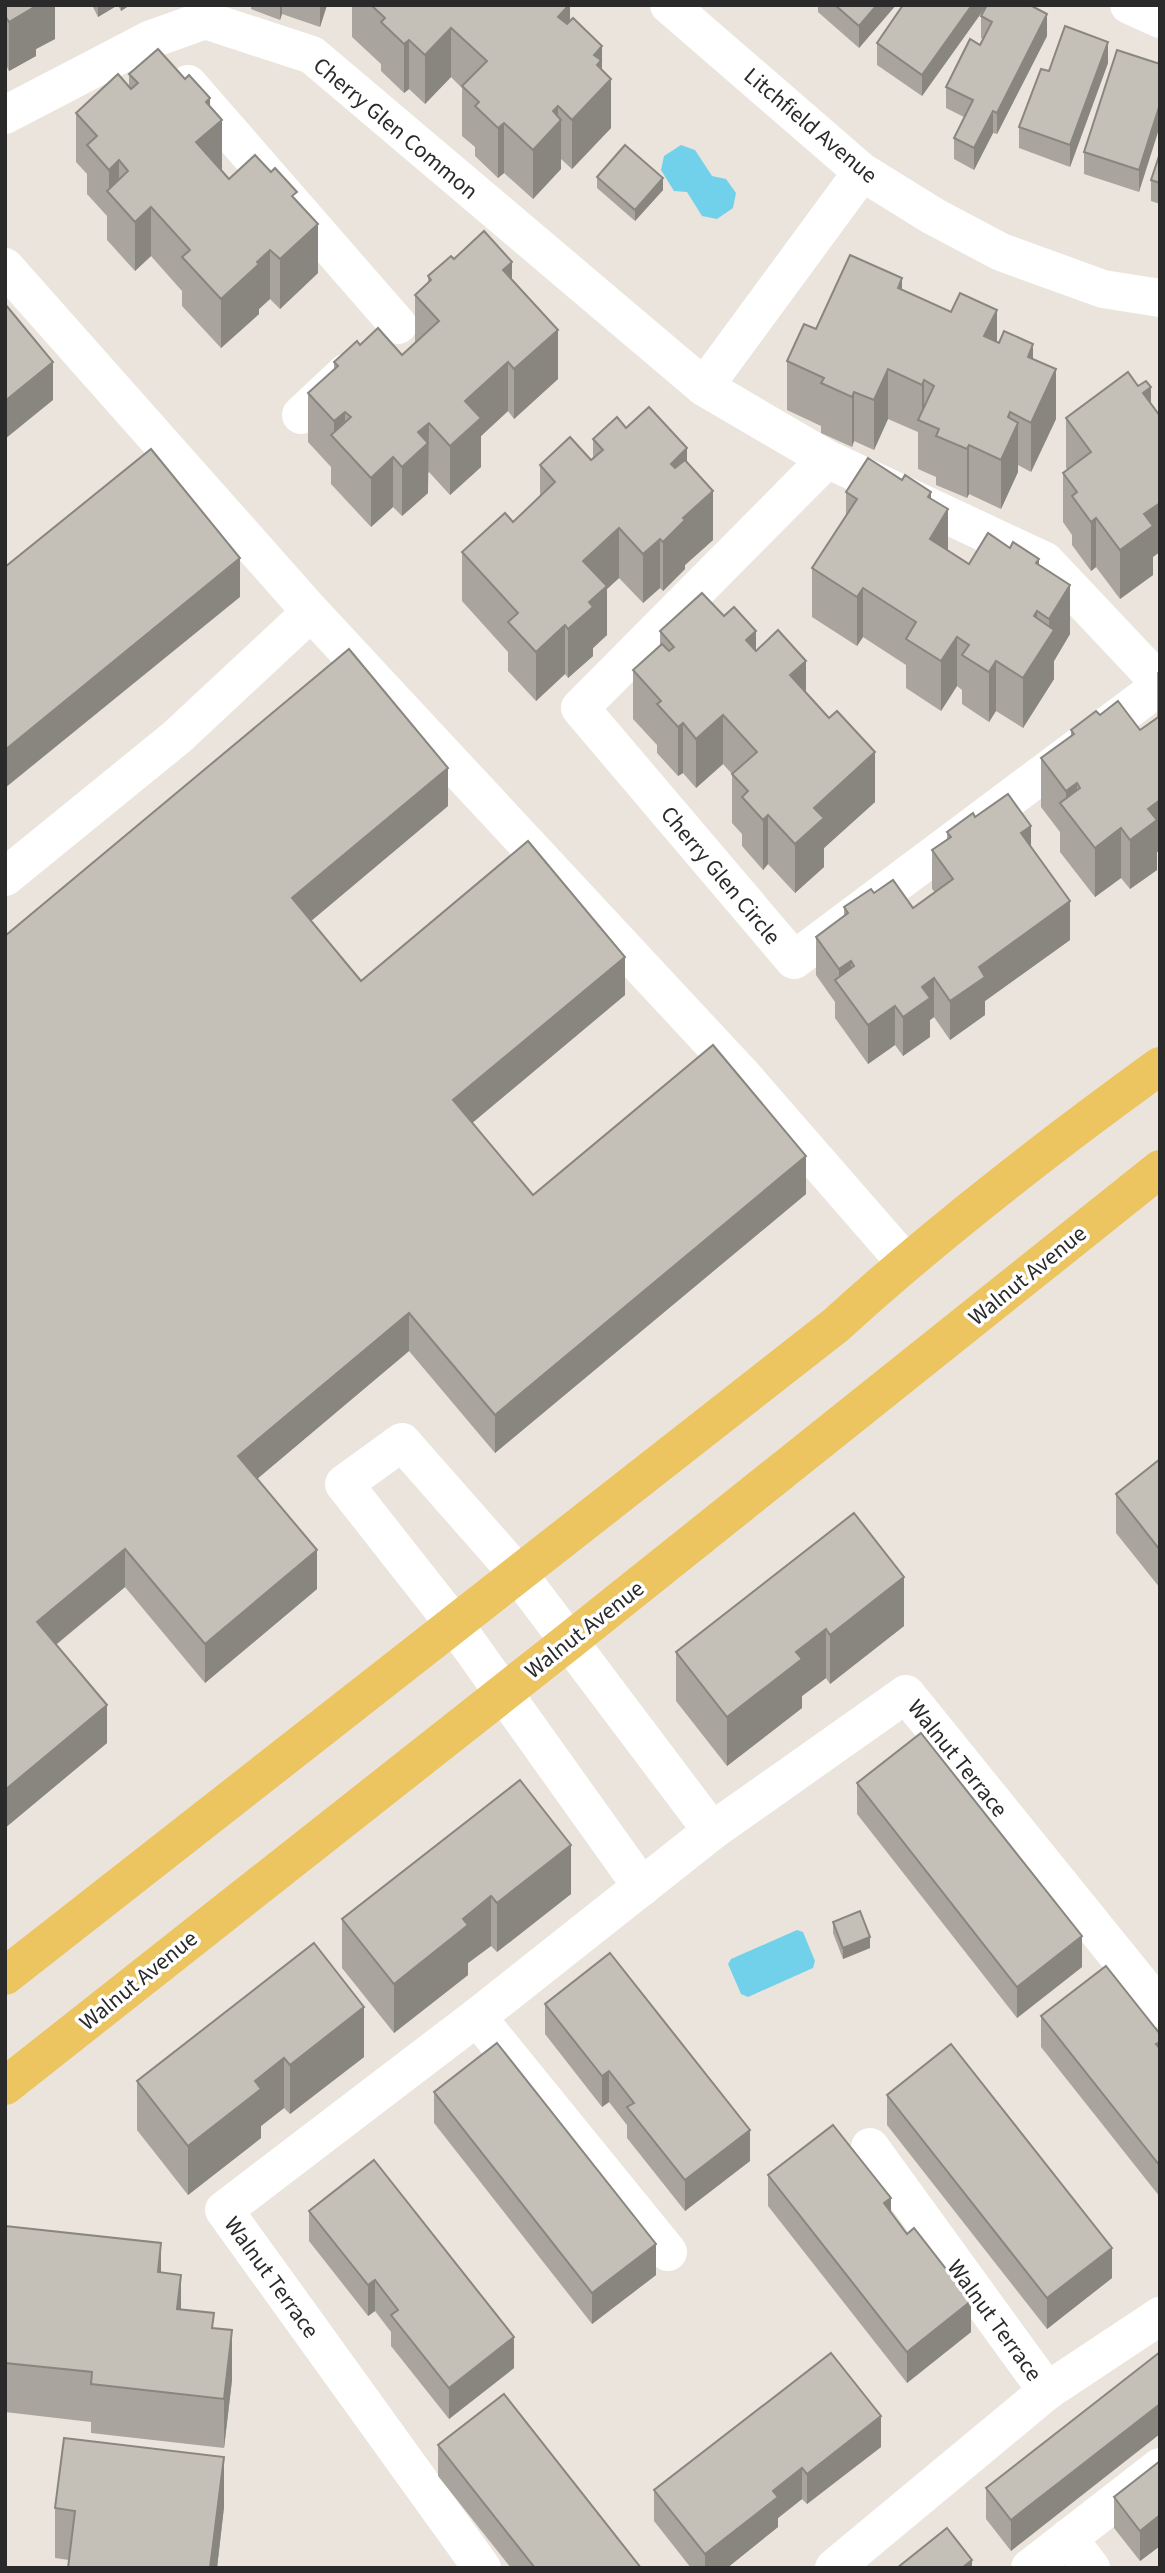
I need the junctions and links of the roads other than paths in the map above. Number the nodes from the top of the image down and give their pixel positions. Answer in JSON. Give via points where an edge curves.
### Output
{"nodes":[{"id":1,"x":669,"y":5,"type":"edge"},
{"id":2,"x":1129,"y":5,"type":"edge"},
{"id":3,"x":1160,"y":19,"type":"edge"},
{"id":4,"x":149,"y":40,"type":"junction"},
{"id":5,"x":5,"y":115,"type":"edge"},
{"id":6,"x":862,"y":172,"type":"junction"},
{"id":7,"x":5,"y":267,"type":"edge"},
{"id":8,"x":426,"y":295,"type":"edge"},
{"id":9,"x":1160,"y":298,"type":"edge"},
{"id":10,"x":398,"y":325,"type":"junction"},
{"id":11,"x":704,"y":387,"type":"junction"},
{"id":12,"x":301,"y":415,"type":"dead end"},
{"id":13,"x":827,"y":458,"type":"junction"},
{"id":14,"x":311,"y":612,"type":"junction"},
{"id":15,"x":1160,"y":685,"type":"edge"},
{"id":16,"x":5,"y":877,"type":"edge"},
{"id":17,"x":1160,"y":1066,"type":"edge"},
{"id":18,"x":1160,"y":1169,"type":"edge"},
{"id":19,"x":905,"y":1262,"type":"junction"},
{"id":20,"x":519,"y":1575,"type":"junction"},
{"id":21,"x":455,"y":1625,"type":"junction"},
{"id":22,"x":568,"y":1642,"type":"junction"},
{"id":23,"x":503,"y":1693,"type":"junction"},
{"id":24,"x":712,"y":1831,"type":"junction"},
{"id":25,"x":642,"y":1886,"type":"junction"},
{"id":26,"x":5,"y":1976,"type":"edge"},
{"id":27,"x":1160,"y":2008,"type":"edge"},
{"id":28,"x":477,"y":2017,"type":"junction"},
{"id":29,"x":5,"y":2086,"type":"edge"},
{"id":30,"x":870,"y":2147,"type":"dead end"},
{"id":31,"x":668,"y":2252,"type":"dead end"},
{"id":32,"x":1160,"y":2316,"type":"edge"},
{"id":33,"x":1047,"y":2391,"type":"junction"},
{"id":34,"x":1160,"y":2467,"type":"edge"},
{"id":35,"x":1068,"y":2538,"type":"junction"},
{"id":36,"x":482,"y":2568,"type":"edge"},
{"id":37,"x":834,"y":2568,"type":"edge"},
{"id":38,"x":1030,"y":2568,"type":"edge"},
{"id":39,"x":1091,"y":2568,"type":"edge"}],
"edges":[{"from":1,"to":6,"type":"street","name":"Litchfield Avenue"},
{"from":2,"to":3,"type":"street"},
{"from":4,"to":5,"type":"street","name":"Cherry Glen Common"},
{"from":4,"to":10,"type":"street"},
{"from":4,"to":11,"type":"street","name":"Cherry Glen Common","via":[[205,20],[312,55],[491,226]]},
{"from":6,"to":9,"type":"street","name":"Litchfield Avenue","via":[[1001,252],[1103,289]]},
{"from":6,"to":11,"type":"street"},
{"from":7,"to":14,"type":"street"},
{"from":8,"to":10,"type":"street"},
{"from":10,"to":12,"type":"street"},
{"from":11,"to":13,"type":"street","name":"Cherry Glen Common"},
{"from":13,"to":15,"type":"street","name":"Cherry Glen Common","via":[[1045,561]]},
{"from":13,"to":15,"type":"street","name":"Cherry Glen Circle","via":[[580,708],[794,960]]},
{"from":14,"to":16,"type":"street","via":[[177,737]]},
{"from":14,"to":19,"type":"street","via":[[743,1076]]},
{"from":17,"to":19,"type":"main road"},
{"from":18,"to":22,"type":"main road","name":"Walnut Avenue"},
{"from":19,"to":20,"type":"main road","via":[[836,1325]]},
{"from":20,"to":21,"type":"main road"},
{"from":20,"to":21,"type":"street","via":[[402,1442],[344,1485]]},
{"from":20,"to":22,"type":"street"},
{"from":21,"to":23,"type":"street"},
{"from":21,"to":26,"type":"main road"},
{"from":22,"to":23,"type":"main road","name":"Walnut Avenue"},
{"from":22,"to":24,"type":"street"},
{"from":23,"to":25,"type":"street"},
{"from":23,"to":29,"type":"main road","name":"Walnut Avenue"},
{"from":24,"to":25,"type":"street","name":"Walnut Terrace"},
{"from":24,"to":27,"type":"street","name":"Walnut Terrace","via":[[906,1694]]},
{"from":25,"to":28,"type":"street","name":"Walnut Terrace"},
{"from":28,"to":31,"type":"street"},
{"from":28,"to":36,"type":"street","name":"Walnut Terrace","via":[[224,2210]]},
{"from":30,"to":33,"type":"street","name":"Walnut Terrace"},
{"from":32,"to":33,"type":"street","name":"Walnut Terrace"},
{"from":33,"to":37,"type":"street","name":"Walnut Terrace"},
{"from":34,"to":35,"type":"street"},
{"from":35,"to":38,"type":"street"},
{"from":35,"to":39,"type":"street"}]}
